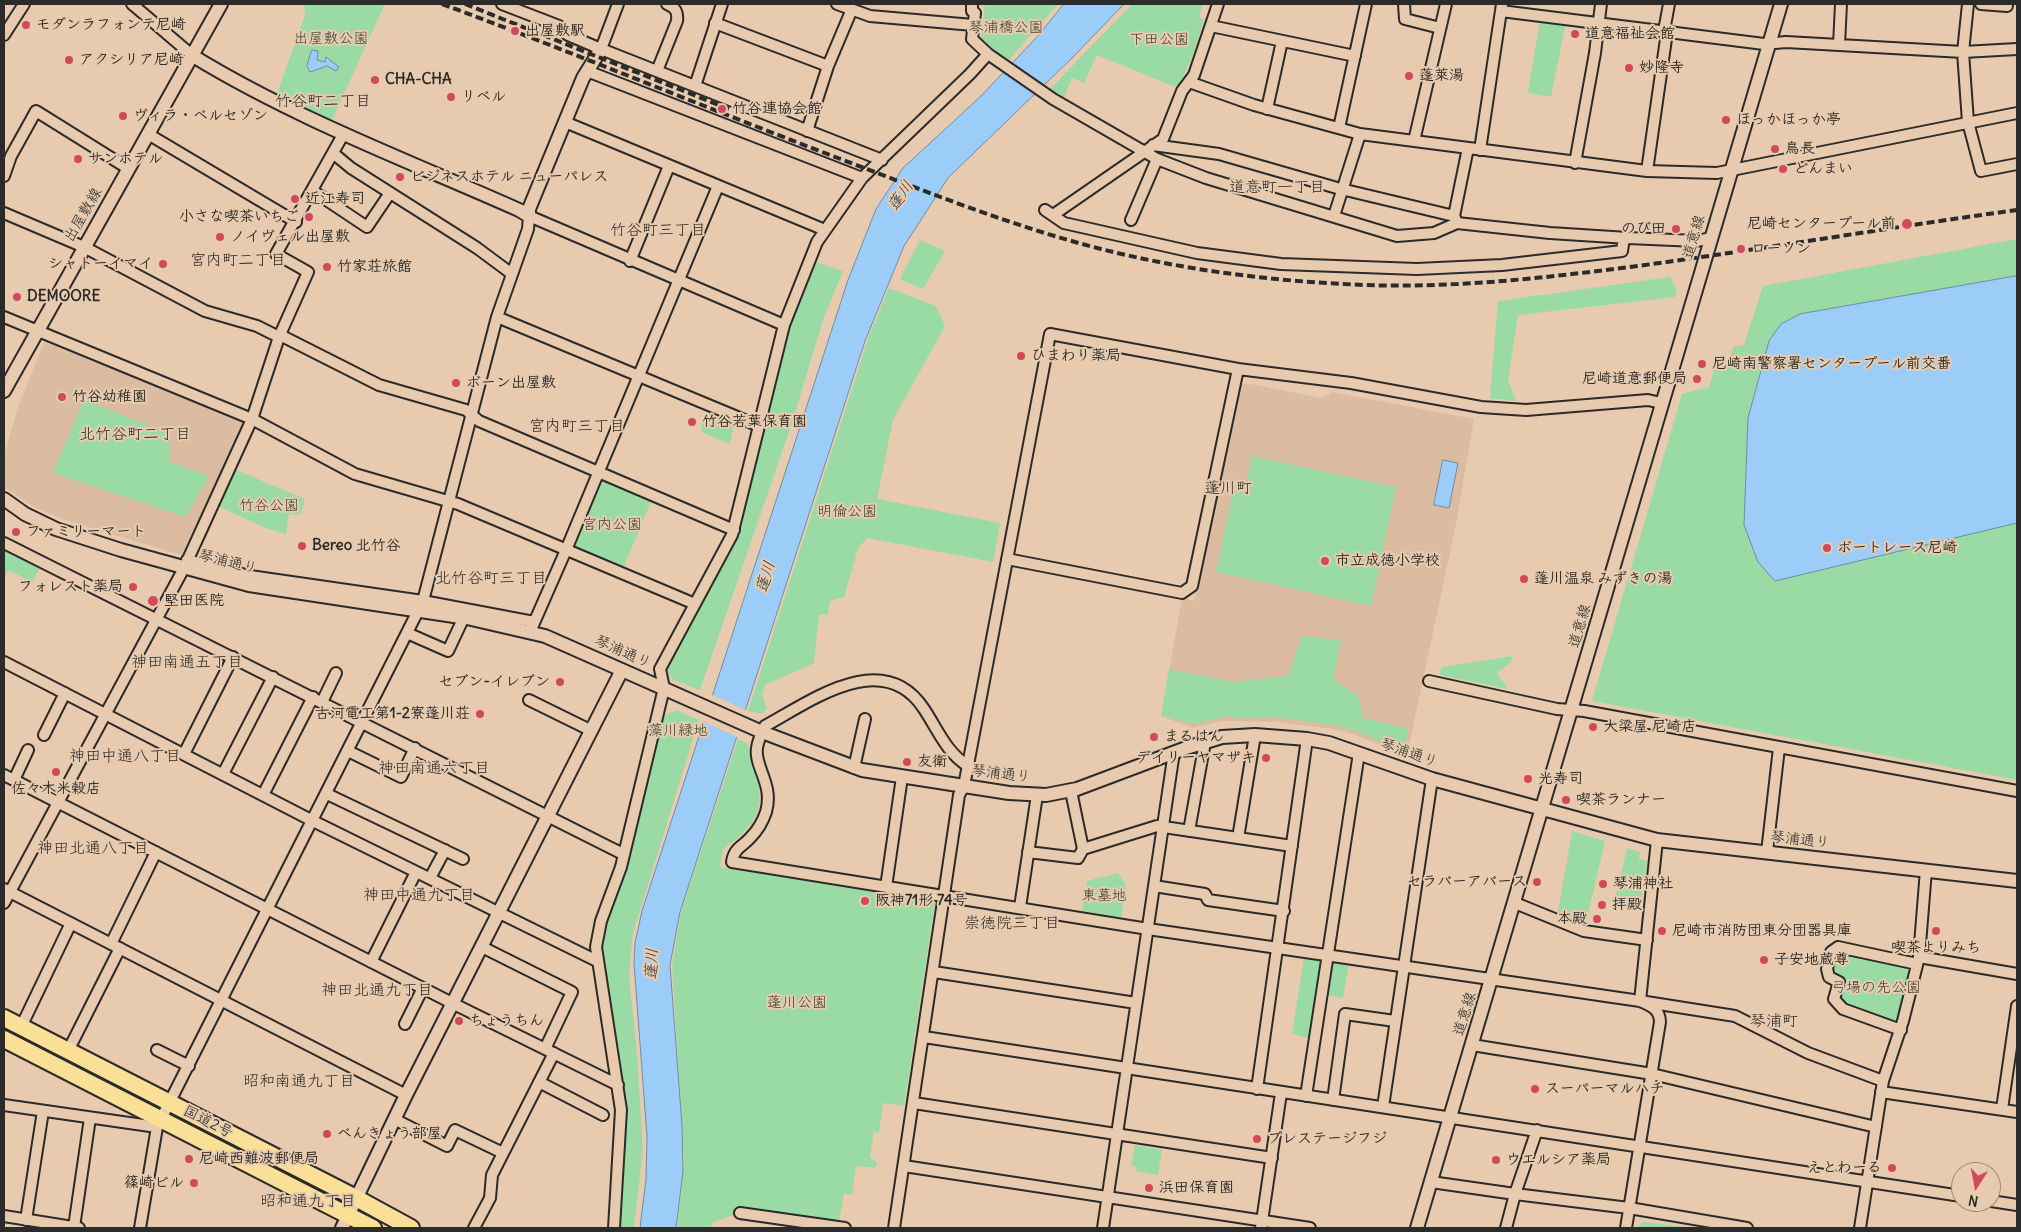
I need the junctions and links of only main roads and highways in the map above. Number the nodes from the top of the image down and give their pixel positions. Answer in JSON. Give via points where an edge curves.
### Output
{"nodes":[{"id":1,"x":4,"y":1018,"type":"edge"},
{"id":2,"x":4,"y":1039,"type":"edge"},
{"id":3,"x":345,"y":1221,"type":"edge"},
{"id":4,"x":373,"y":1228,"type":"edge"},
{"id":5,"x":411,"y":1228,"type":"edge"}],
"edges":[{"from":1,"to":5,"type":"highway","name":"国道2号"},
{"from":2,"to":3,"type":"highway","name":"国道2号"},
{"from":3,"to":4,"type":"highway","name":"国道2号"}]}
